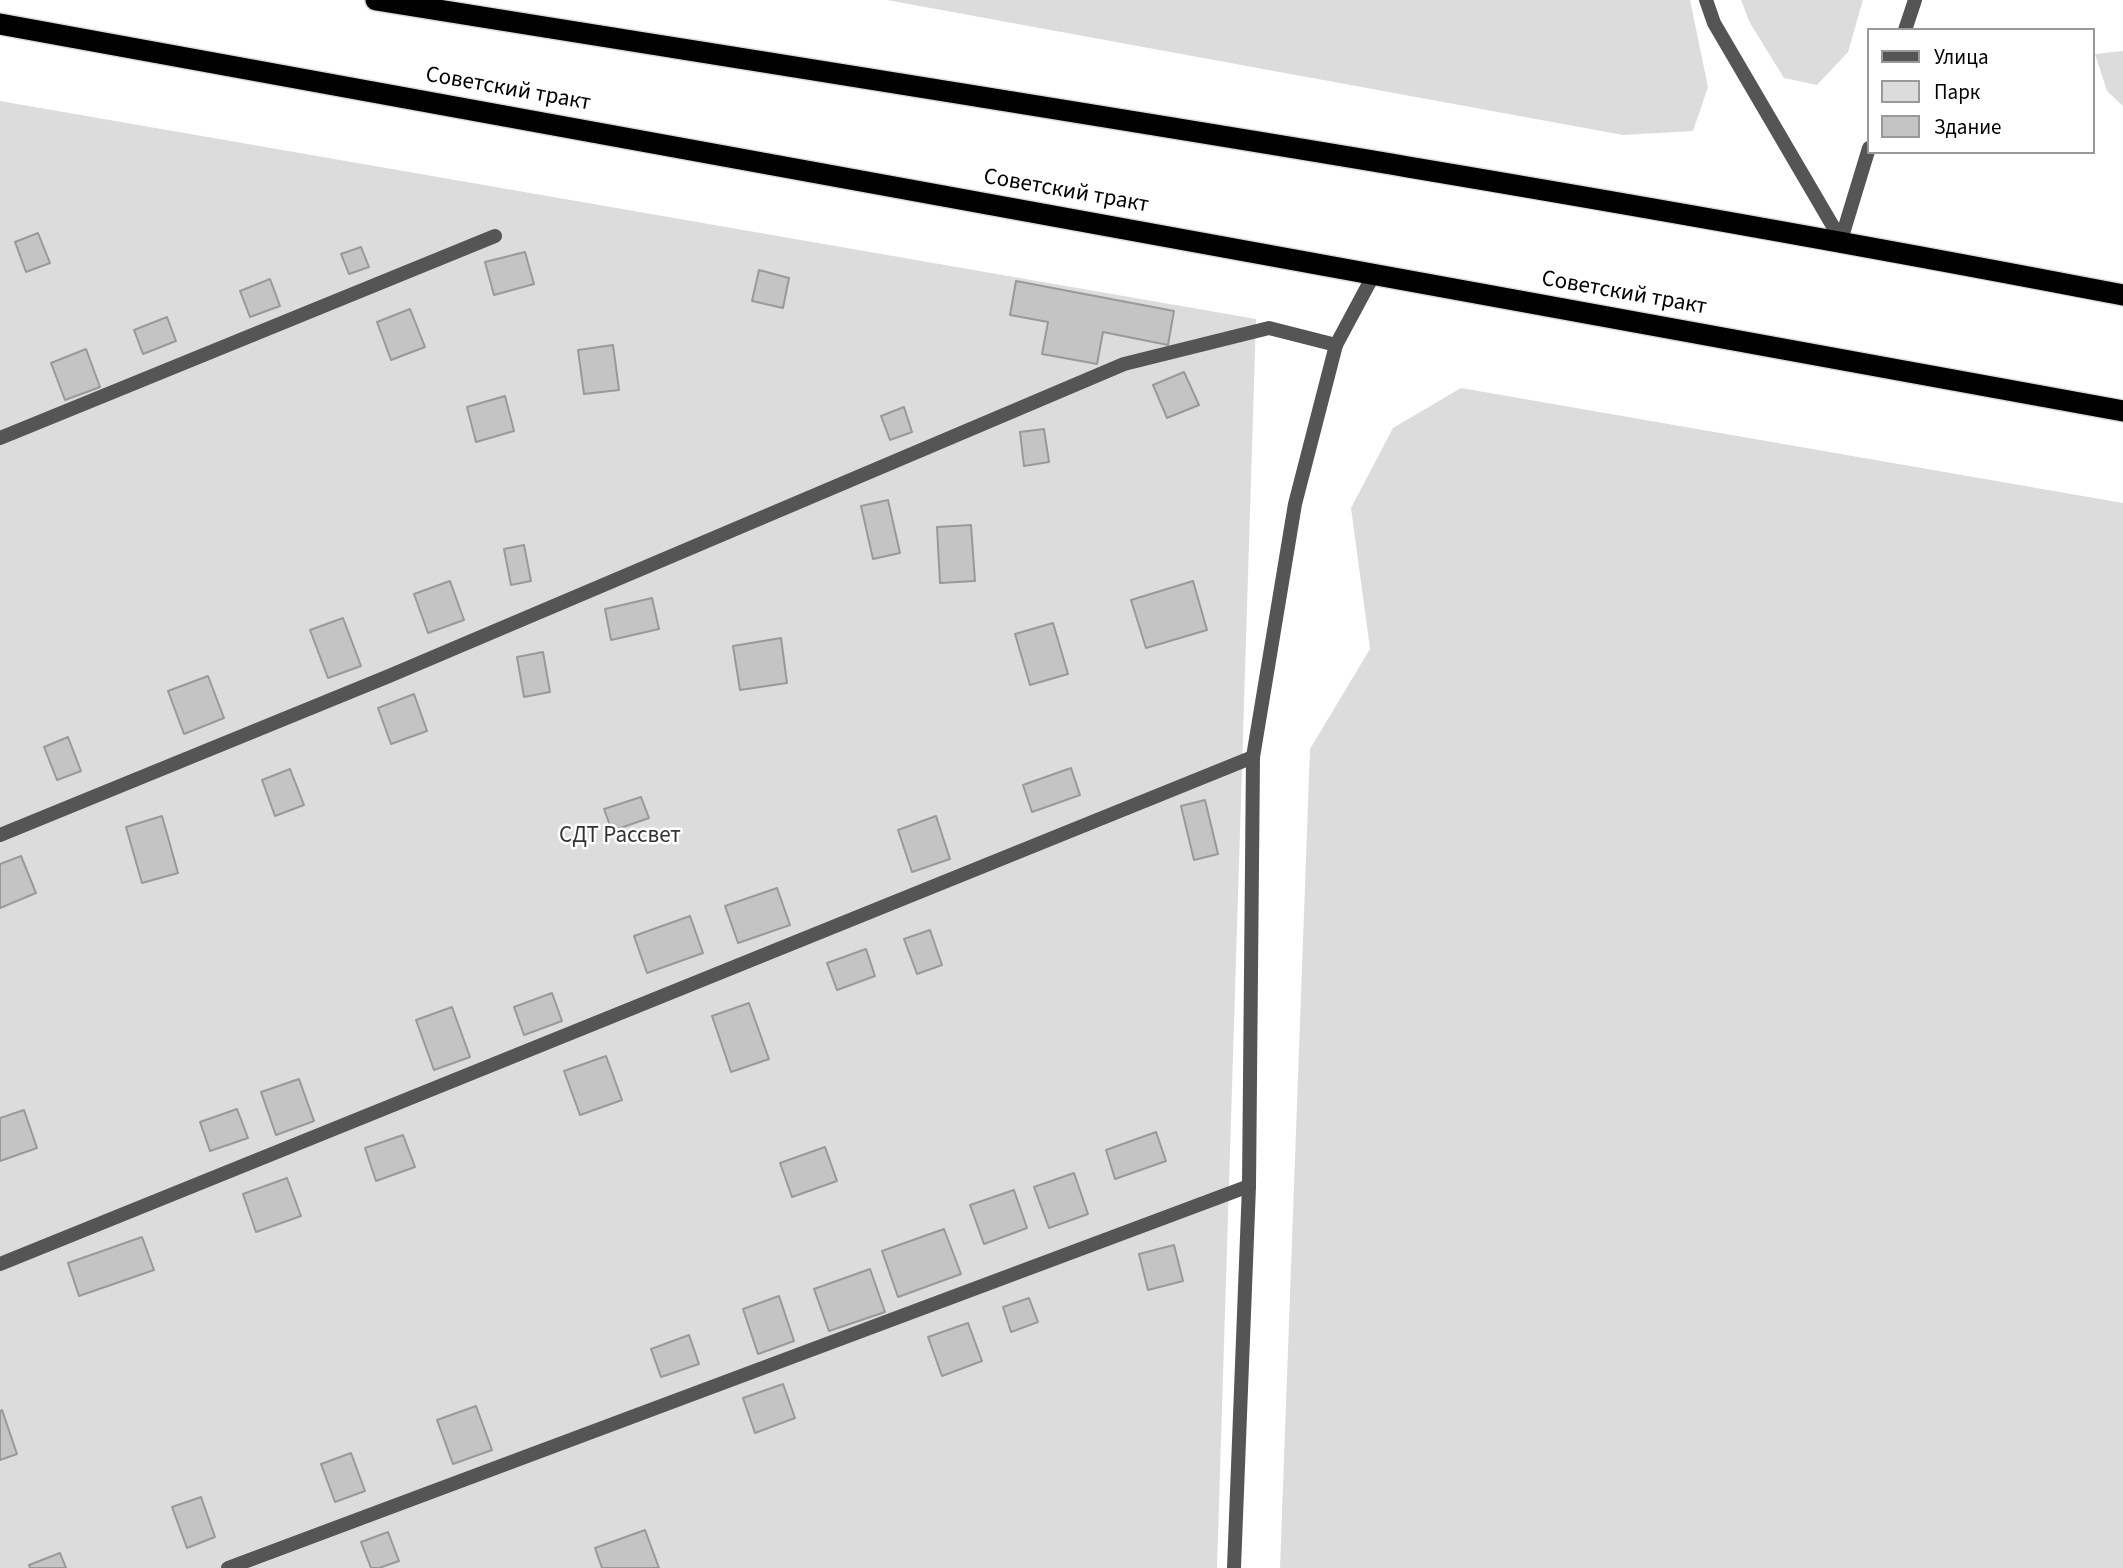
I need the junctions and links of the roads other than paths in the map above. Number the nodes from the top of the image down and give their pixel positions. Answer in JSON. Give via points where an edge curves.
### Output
{"nodes":[{"id":1,"x":376,"y":0,"type":"edge"},
{"id":2,"x":1706,"y":0,"type":"edge"},
{"id":3,"x":1915,"y":0,"type":"edge"},
{"id":4,"x":0,"y":24,"type":"edge"},
{"id":5,"x":1907,"y":28,"type":"edge"},
{"id":6,"x":1868,"y":151,"type":"edge"},
{"id":7,"x":495,"y":236,"type":"dead end"},
{"id":8,"x":1841,"y":240,"type":"junction"},
{"id":9,"x":1373,"y":275,"type":"junction"},
{"id":10,"x":2123,"y":295,"type":"edge"},
{"id":11,"x":1336,"y":345,"type":"junction"},
{"id":12,"x":2123,"y":411,"type":"edge"},
{"id":13,"x":0,"y":438,"type":"edge"},
{"id":14,"x":1253,"y":757,"type":"junction"},
{"id":15,"x":0,"y":835,"type":"edge"},
{"id":16,"x":1249,"y":1186,"type":"junction"},
{"id":17,"x":0,"y":1264,"type":"edge"},
{"id":18,"x":228,"y":1568,"type":"edge"},
{"id":19,"x":1234,"y":1568,"type":"edge"}],
"edges":[{"from":1,"to":8,"type":"highway"},
{"from":2,"to":8,"type":"street","via":[[1714,23]]},
{"from":3,"to":5,"type":"street"},
{"from":4,"to":9,"type":"highway","name":"Советский тракт"},
{"from":6,"to":8,"type":"street"},
{"from":7,"to":13,"type":"street"},
{"from":8,"to":10,"type":"highway"},
{"from":9,"to":11,"type":"street"},
{"from":9,"to":12,"type":"highway","name":"Советский тракт"},
{"from":11,"to":14,"type":"street","via":[[1295,504]]},
{"from":11,"to":15,"type":"street","via":[[1269,328],[1124,364],[389,676]]},
{"from":14,"to":16,"type":"street"},
{"from":14,"to":17,"type":"street"},
{"from":16,"to":18,"type":"street"},
{"from":16,"to":19,"type":"street"}]}
